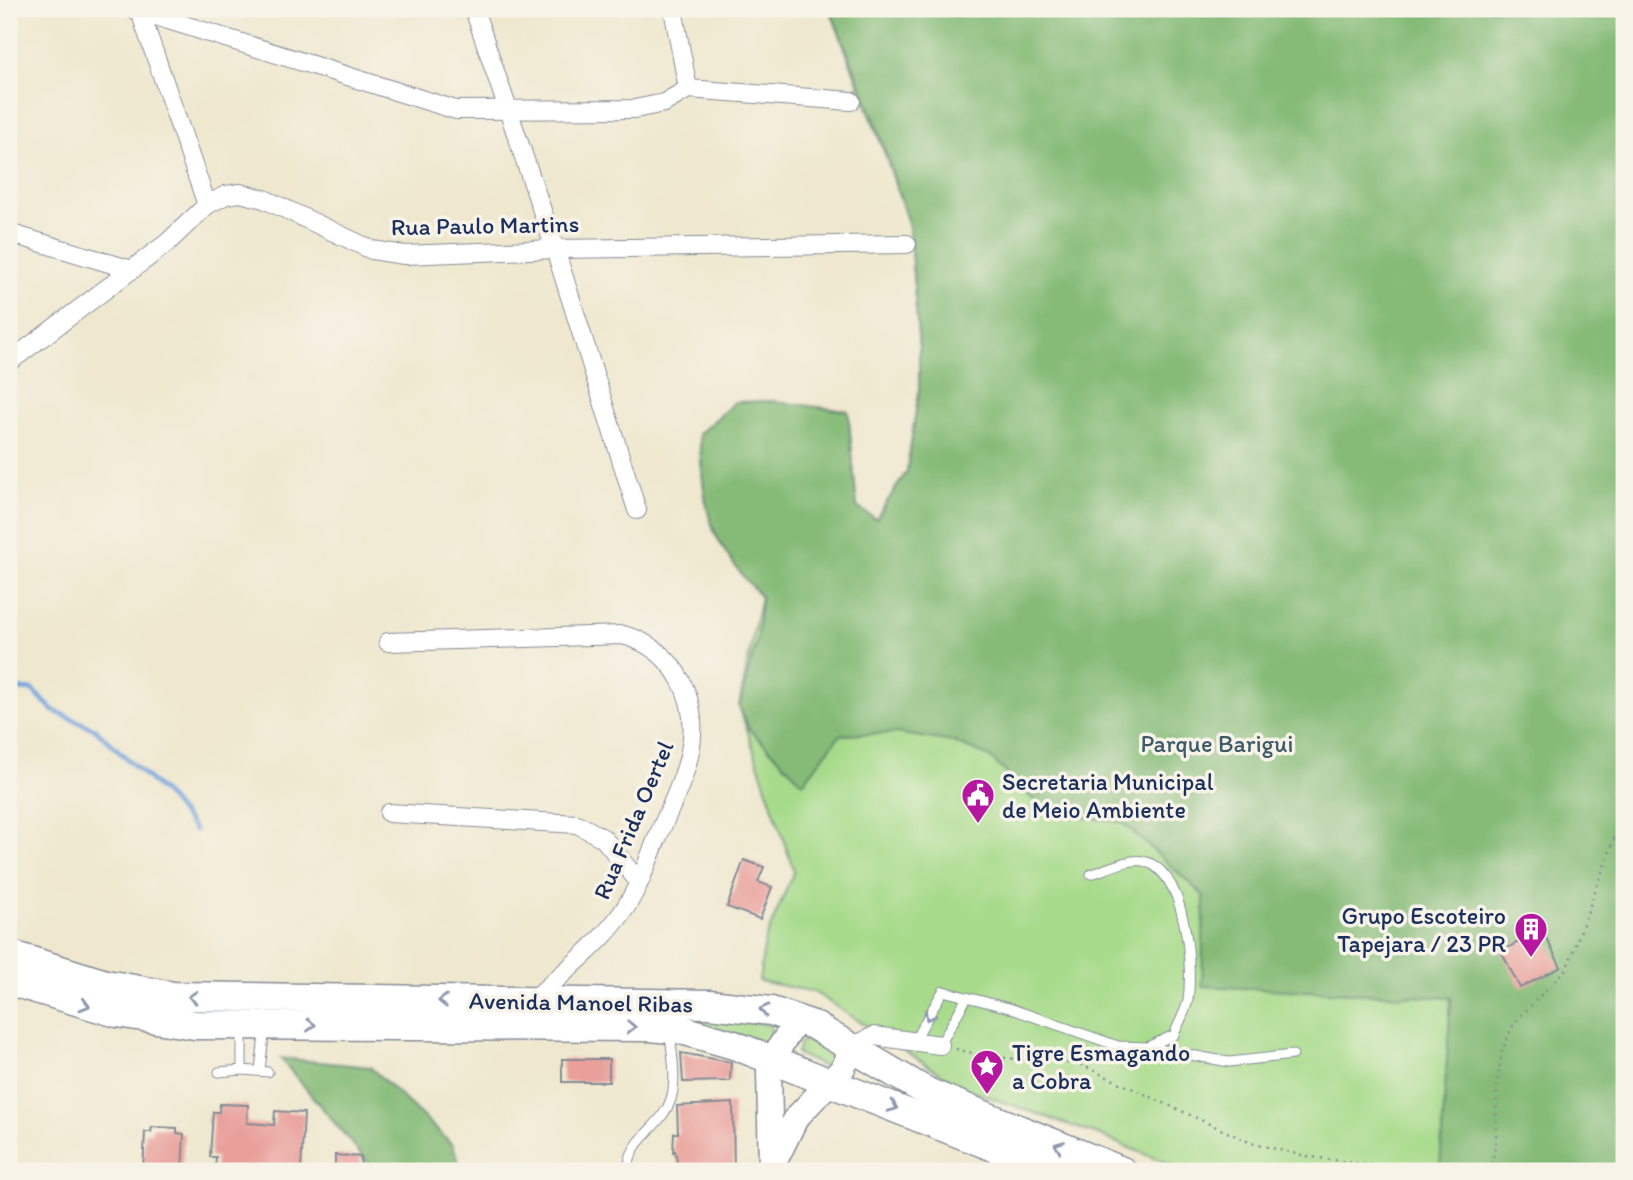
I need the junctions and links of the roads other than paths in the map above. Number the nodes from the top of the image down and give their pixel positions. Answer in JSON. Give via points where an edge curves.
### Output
{"nodes":[{"id":1,"x":137,"y":9,"type":"edge"},
{"id":2,"x":474,"y":9,"type":"edge"},
{"id":3,"x":673,"y":9,"type":"edge"},
{"id":4,"x":688,"y":89,"type":"junction"},
{"id":5,"x":851,"y":102,"type":"dead end"},
{"id":6,"x":508,"y":110,"type":"junction"},
{"id":7,"x":207,"y":205,"type":"junction"},
{"id":8,"x":9,"y":233,"type":"edge"},
{"id":9,"x":907,"y":244,"type":"dead end"},
{"id":10,"x":555,"y":249,"type":"junction"},
{"id":11,"x":132,"y":270,"type":"junction"},
{"id":12,"x":9,"y":362,"type":"edge"},
{"id":13,"x":637,"y":510,"type":"dead end"},
{"id":14,"x":388,"y":642,"type":"dead end"},
{"id":15,"x":389,"y":813,"type":"dead end"},
{"id":16,"x":1091,"y":874,"type":"dead end"},
{"id":17,"x":639,"y":883,"type":"junction"},
{"id":18,"x":9,"y":954,"type":"edge"},
{"id":19,"x":65,"y":972,"type":"junction"},
{"id":20,"x":14,"y":983,"type":"edge"},
{"id":21,"x":966,"y":999,"type":"junction"},
{"id":22,"x":531,"y":1002,"type":"junction"},
{"id":23,"x":634,"y":1003,"type":"junction"},
{"id":24,"x":798,"y":1019,"type":"junction"},
{"id":25,"x":489,"y":1025,"type":"junction"},
{"id":26,"x":253,"y":1026,"type":"junction"},
{"id":27,"x":588,"y":1026,"type":"junction"},
{"id":28,"x":670,"y":1029,"type":"junction"},
{"id":29,"x":914,"y":1041,"type":"junction"},
{"id":30,"x":940,"y":1045,"type":"joint"},
{"id":31,"x":854,"y":1046,"type":"junction"},
{"id":32,"x":1147,"y":1047,"type":"junction"},
{"id":33,"x":1293,"y":1055,"type":"dead end"},
{"id":34,"x":771,"y":1060,"type":"junction"},
{"id":35,"x":242,"y":1070,"type":"junction"},
{"id":36,"x":219,"y":1072,"type":"dead end"},
{"id":37,"x":830,"y":1082,"type":"junction"},
{"id":38,"x":771,"y":1170,"type":"edge"},
{"id":39,"x":629,"y":1171,"type":"edge"},
{"id":40,"x":1055,"y":1171,"type":"edge"},
{"id":41,"x":1122,"y":1171,"type":"edge"}],
"edges":[{"from":1,"to":6,"type":"street","via":[[443,107]]},
{"from":1,"to":7,"type":"street"},
{"from":2,"to":6,"type":"street"},
{"from":3,"to":4,"type":"street"},
{"from":4,"to":5,"type":"street"},
{"from":4,"to":6,"type":"street","via":[[664,103],[635,109]]},
{"from":6,"to":10,"type":"street"},
{"from":7,"to":10,"type":"street","name":"Rua Paulo Martins","via":[[226,195],[250,195],[387,253]]},
{"from":7,"to":11,"type":"street","name":"Rua Paulo Martins"},
{"from":8,"to":11,"type":"street"},
{"from":9,"to":10,"type":"street","name":"Rua Paulo Martins"},
{"from":10,"to":13,"type":"street"},
{"from":11,"to":12,"type":"street","name":"Rua Paulo Martins"},
{"from":14,"to":17,"type":"street","name":"Rua Frida Oertel","via":[[605,634],[639,639],[665,658],[688,698],[692,741],[685,772]]},
{"from":15,"to":17,"type":"street","via":[[577,824],[603,838]]},
{"from":16,"to":32,"type":"lane","via":[[1140,860],[1153,865],[1177,893],[1186,928],[1188,1001],[1174,1035]]},
{"from":17,"to":22,"type":"street","name":"Rua Frida Oertel","via":[[619,917]]},
{"from":18,"to":19,"type":"main road","name":"Avenida Manoel Ribas"},
{"from":19,"to":20,"type":"main road","via":[[26,976]]},
{"from":22,"to":19,"type":"main road","name":"Avenida Manoel Ribas","one_way":true,"via":[[202,998],[128,989]]},
{"from":20,"to":26,"type":"main road","name":"Avenida Manoel Ribas","one_way":true,"via":[[143,1018]]},
{"from":21,"to":29,"type":"lane","one_way":true,"via":[[943,990]]},
{"from":21,"to":30,"type":"lane"},
{"from":21,"to":32,"type":"lane","via":[[1009,1008],[1118,1046]]},
{"from":22,"to":23,"type":"main road","name":"Avenida Manoel Ribas"},
{"from":22,"to":25,"type":"main road","via":[[524,1012]]},
{"from":24,"to":23,"type":"main road","name":"Avenida Manoel Ribas","one_way":true,"via":[[734,1005]]},
{"from":23,"to":27,"type":"main road","via":[[599,1008]]},
{"from":24,"to":31,"type":"main road","name":"Avenida Manoel Ribas"},
{"from":24,"to":34,"type":"street"},
{"from":26,"to":25,"type":"main road","name":"Avenida Manoel Ribas","one_way":true},
{"from":25,"to":27,"type":"main road","name":"Avenida Manoel Ribas"},
{"from":26,"to":35,"type":"lane"},
{"from":26,"to":35,"type":"lane","via":[[264,1071]]},
{"from":27,"to":28,"type":"main road","name":"Avenida Manoel Ribas","one_way":true},
{"from":28,"to":34,"type":"main road","name":"Avenida Manoel Ribas","via":[[713,1038]]},
{"from":28,"to":39,"type":"lane","via":[[671,1100],[660,1121],[633,1147]]},
{"from":29,"to":30,"type":"street"},
{"from":29,"to":31,"type":"street","via":[[874,1036]]},
{"from":31,"to":37,"type":"street"},
{"from":41,"to":31,"type":"main road","name":"Avenida Manoel Ribas","one_way":true,"via":[[927,1092]]},
{"from":32,"to":33,"type":"lane","via":[[1229,1062]]},
{"from":34,"to":37,"type":"main road","name":"Avenida Manoel Ribas"},
{"from":34,"to":38,"type":"street"},
{"from":35,"to":36,"type":"lane"},
{"from":37,"to":38,"type":"street","via":[[796,1118]]},
{"from":37,"to":40,"type":"main road","name":"Avenida Manoel Ribas","one_way":true}]}
